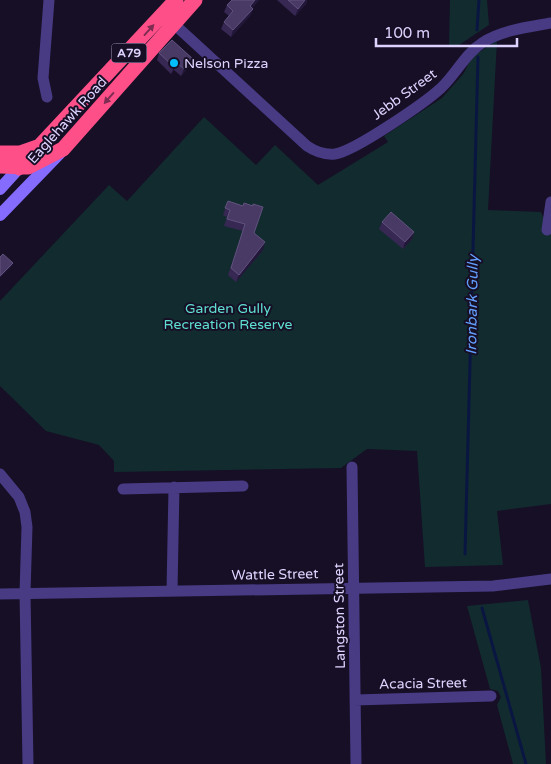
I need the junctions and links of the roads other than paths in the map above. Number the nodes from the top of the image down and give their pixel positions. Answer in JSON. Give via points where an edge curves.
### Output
{"nodes":[{"id":1,"x":49,"y":0,"type":"edge"},
{"id":2,"x":176,"y":0,"type":"edge"},
{"id":3,"x":195,"y":0,"type":"edge"},
{"id":4,"x":169,"y":19,"type":"junction"},
{"id":5,"x":551,"y":23,"type":"edge"},
{"id":6,"x":47,"y":97,"type":"dead end"},
{"id":7,"x":38,"y":146,"type":"junction"},
{"id":8,"x":63,"y":149,"type":"junction"},
{"id":9,"x":0,"y":153,"type":"edge"},
{"id":10,"x":0,"y":166,"type":"edge"},
{"id":11,"x":19,"y":168,"type":"junction"},
{"id":12,"x":0,"y":189,"type":"edge"},
{"id":13,"x":551,"y":202,"type":"edge"},
{"id":14,"x":5,"y":203,"type":"edge"},
{"id":15,"x":0,"y":215,"type":"edge"},
{"id":16,"x":548,"y":230,"type":"dead end"},
{"id":17,"x":352,"y":467,"type":"dead end"},
{"id":18,"x":0,"y":474,"type":"edge"},
{"id":19,"x":243,"y":486,"type":"dead end"},
{"id":20,"x":174,"y":487,"type":"junction"},
{"id":21,"x":123,"y":489,"type":"dead end"},
{"id":22,"x":551,"y":580,"type":"edge"},
{"id":23,"x":354,"y":588,"type":"junction"},
{"id":24,"x":172,"y":591,"type":"junction"},
{"id":25,"x":25,"y":593,"type":"junction"},
{"id":26,"x":0,"y":594,"type":"edge"},
{"id":27,"x":491,"y":696,"type":"dead end"},
{"id":28,"x":355,"y":700,"type":"junction"},
{"id":29,"x":28,"y":764,"type":"edge"},
{"id":30,"x":356,"y":764,"type":"edge"}],
"edges":[{"from":1,"to":6,"type":"street","via":[[43,78]]},
{"from":2,"to":4,"type":"highway","name":"Eaglehawk Road","number":"A79"},
{"from":3,"to":4,"type":"highway","name":"Eaglehawk Road","number":"A79"},
{"from":4,"to":5,"type":"street","name":"Jebb Street","via":[[300,140],[319,153],[335,154],[416,107],[442,87],[472,50],[486,40],[506,32]]},
{"from":7,"to":4,"type":"highway","name":"Eaglehawk Road","number":"A79","one_way":true},
{"from":4,"to":8,"type":"highway","name":"Eaglehawk Road","number":"A79","one_way":true},
{"from":7,"to":9,"type":"highway","number":"A79","via":[[20,153]]},
{"from":7,"to":11,"type":"highway","name":"Eaglehawk Road"},
{"from":8,"to":11,"type":"highway","number":"A79","via":[[33,166]]},
{"from":8,"to":14,"type":"main road","name":"Eaglehawk Road"},
{"from":10,"to":11,"type":"highway","number":"A79"},
{"from":11,"to":12,"type":"main road","name":"Eaglehawk Road"},
{"from":13,"to":16,"type":"street"},
{"from":14,"to":15,"type":"main road","name":"Eaglehawk Road"},
{"from":17,"to":23,"type":"street","name":"Langston Street"},
{"from":18,"to":25,"type":"street","via":[[19,497],[26,516]]},
{"from":19,"to":20,"type":"street"},
{"from":20,"to":21,"type":"street"},
{"from":20,"to":24,"type":"street"},
{"from":22,"to":23,"type":"street","name":"Wattle Street","via":[[493,586]]},
{"from":23,"to":24,"type":"street","name":"Wattle Street"},
{"from":23,"to":28,"type":"street","name":"Langston Street"},
{"from":24,"to":25,"type":"street","name":"Wattle Street"},
{"from":25,"to":26,"type":"street","name":"Wattle Street"},
{"from":25,"to":29,"type":"street"},
{"from":27,"to":28,"type":"street","name":"Acacia Street"},
{"from":28,"to":30,"type":"street","name":"Langston Street"}]}
